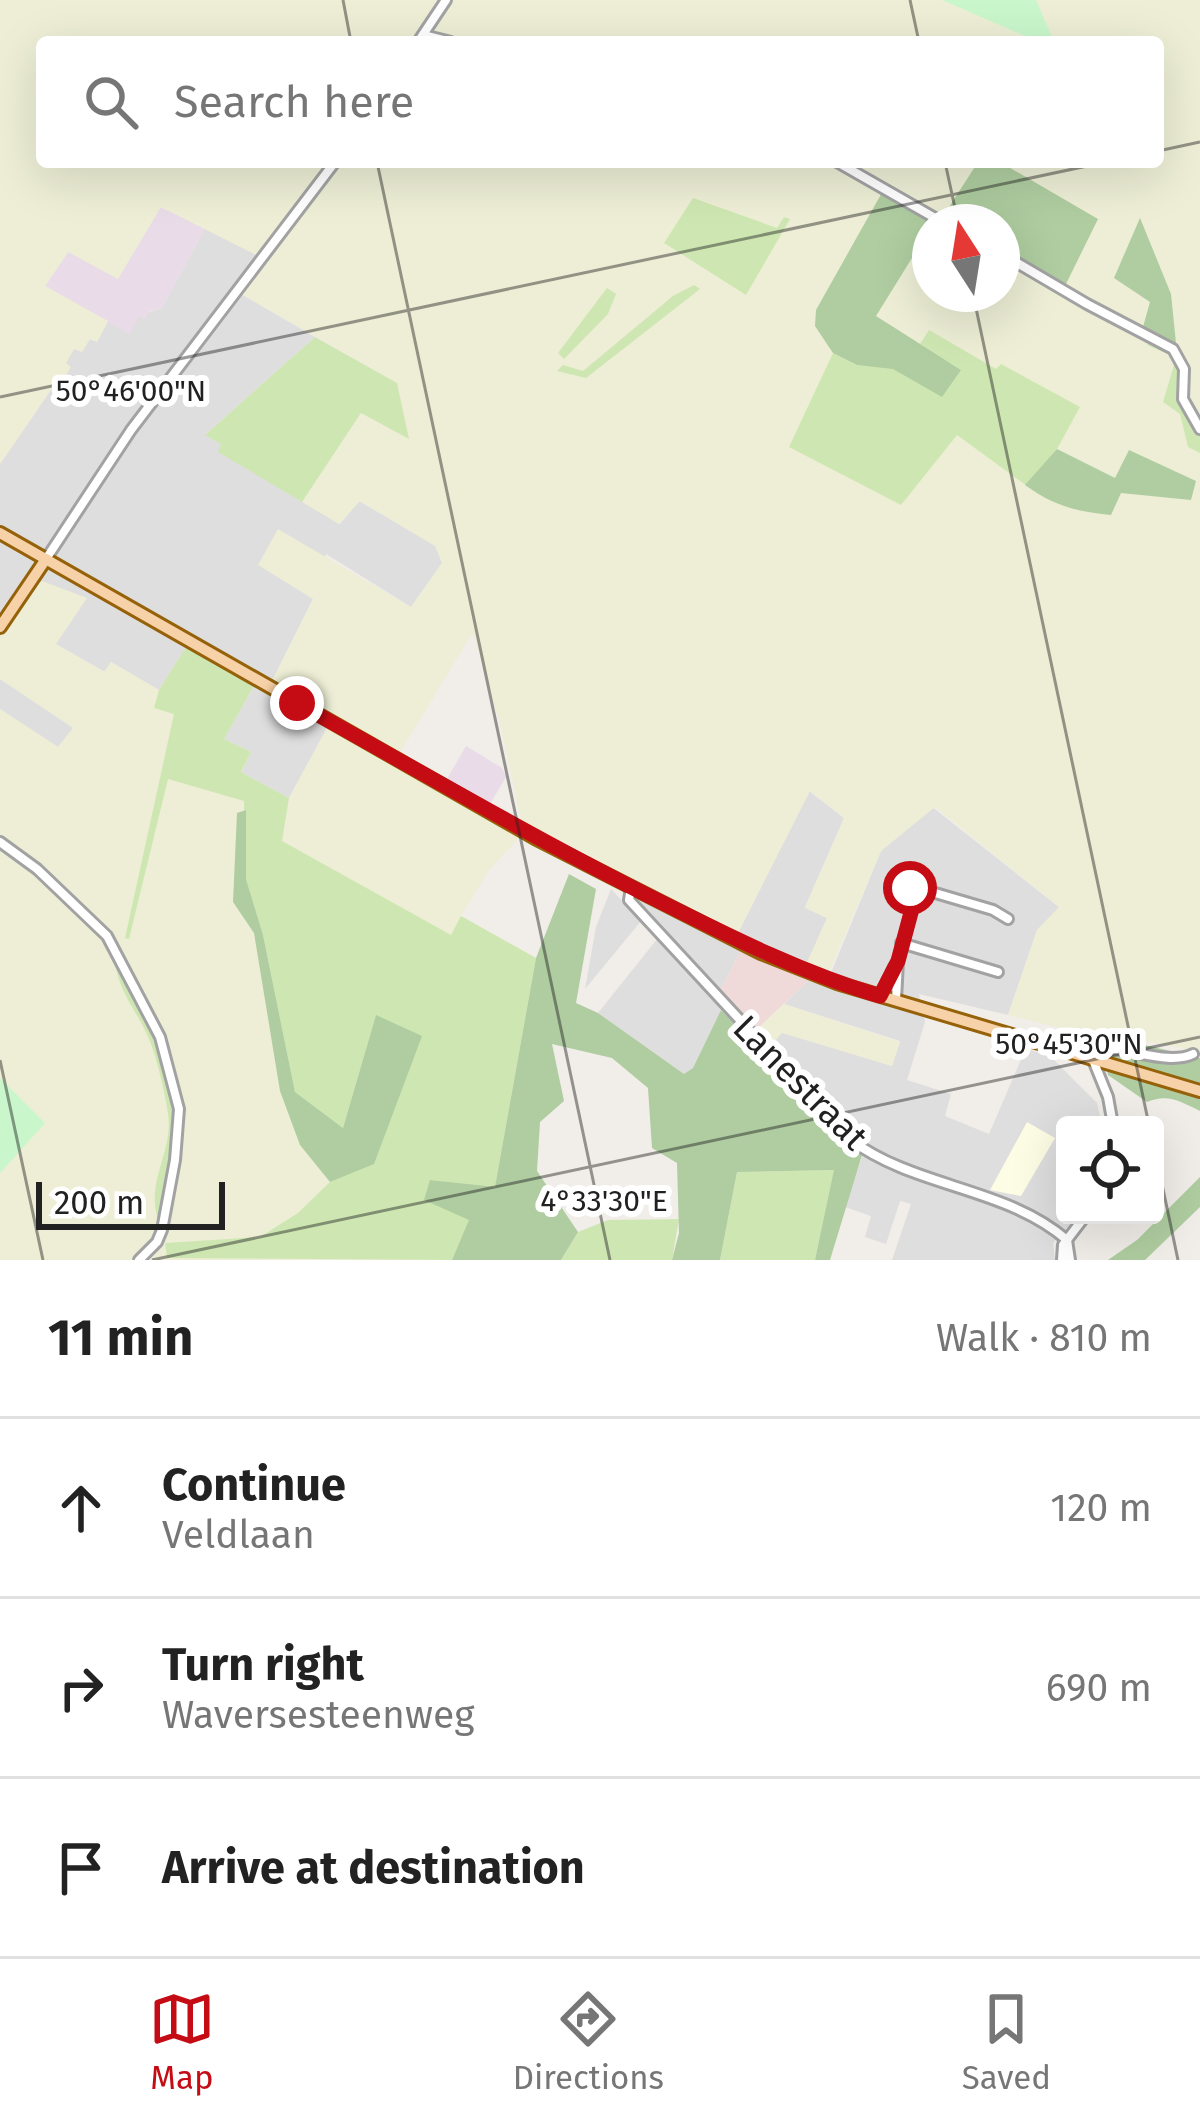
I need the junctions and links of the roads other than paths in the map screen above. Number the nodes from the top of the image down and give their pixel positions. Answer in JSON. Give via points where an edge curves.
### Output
{"nodes":[{"id":1,"x":446,"y":0,"type":"edge"},
{"id":2,"x":422,"y":36,"type":"edge"},
{"id":3,"x":330,"y":168,"type":"edge"},
{"id":4,"x":848,"y":168,"type":"edge"},
{"id":5,"x":912,"y":205,"type":"edge"},
{"id":6,"x":1020,"y":265,"type":"edge"},
{"id":7,"x":1200,"y":429,"type":"edge"},
{"id":8,"x":0,"y":533,"type":"edge"},
{"id":9,"x":46,"y":559,"type":"junction"},
{"id":10,"x":0,"y":627,"type":"edge"},
{"id":11,"x":0,"y":842,"type":"edge"},
{"id":12,"x":631,"y":887,"type":"junction"},
{"id":13,"x":1008,"y":919,"type":"dead end"},
{"id":14,"x":901,"y":944,"type":"junction"},
{"id":15,"x":898,"y":961,"type":"junction"},
{"id":16,"x":998,"y":972,"type":"dead end"},
{"id":17,"x":880,"y":996,"type":"junction"},
{"id":18,"x":896,"y":1000,"type":"junction"},
{"id":19,"x":1193,"y":1054,"type":"dead end"},
{"id":20,"x":1088,"y":1058,"type":"junction"},
{"id":21,"x":1200,"y":1091,"type":"edge"},
{"id":22,"x":1112,"y":1116,"type":"edge"},
{"id":23,"x":1079,"y":1224,"type":"edge"},
{"id":24,"x":1067,"y":1240,"type":"junction"},
{"id":25,"x":139,"y":1260,"type":"edge"},
{"id":26,"x":1066,"y":1260,"type":"edge"}],
"edges":[{"from":1,"to":2,"type":"street"},
{"from":3,"to":9,"type":"street","via":[[131,430]]},
{"from":4,"to":5,"type":"street"},
{"from":6,"to":7,"type":"street","via":[[1173,349],[1184,369],[1183,399]]},
{"from":8,"to":9,"type":"main road"},
{"from":9,"to":10,"type":"main road"},
{"from":9,"to":12,"type":"main road"},
{"from":11,"to":25,"type":"street","via":[[107,936],[160,1037],[179,1132],[162,1230]]},
{"from":12,"to":17,"type":"main road","via":[[785,964]]},
{"from":12,"to":24,"type":"street","name":"Lanestraat","via":[[629,900],[851,1140],[896,1166],[1016,1208]]},
{"from":13,"to":14,"type":"street","via":[[921,892]]},
{"from":14,"to":15,"type":"street"},
{"from":14,"to":16,"type":"street"},
{"from":15,"to":17,"type":"street"},
{"from":15,"to":18,"type":"street"},
{"from":17,"to":18,"type":"main road"},
{"from":18,"to":20,"type":"main road"},
{"from":19,"to":20,"type":"street","via":[[1100,1048]]},
{"from":20,"to":21,"type":"main road"},
{"from":20,"to":22,"type":"street"},
{"from":23,"to":24,"type":"street"},
{"from":24,"to":26,"type":"street"}]}
